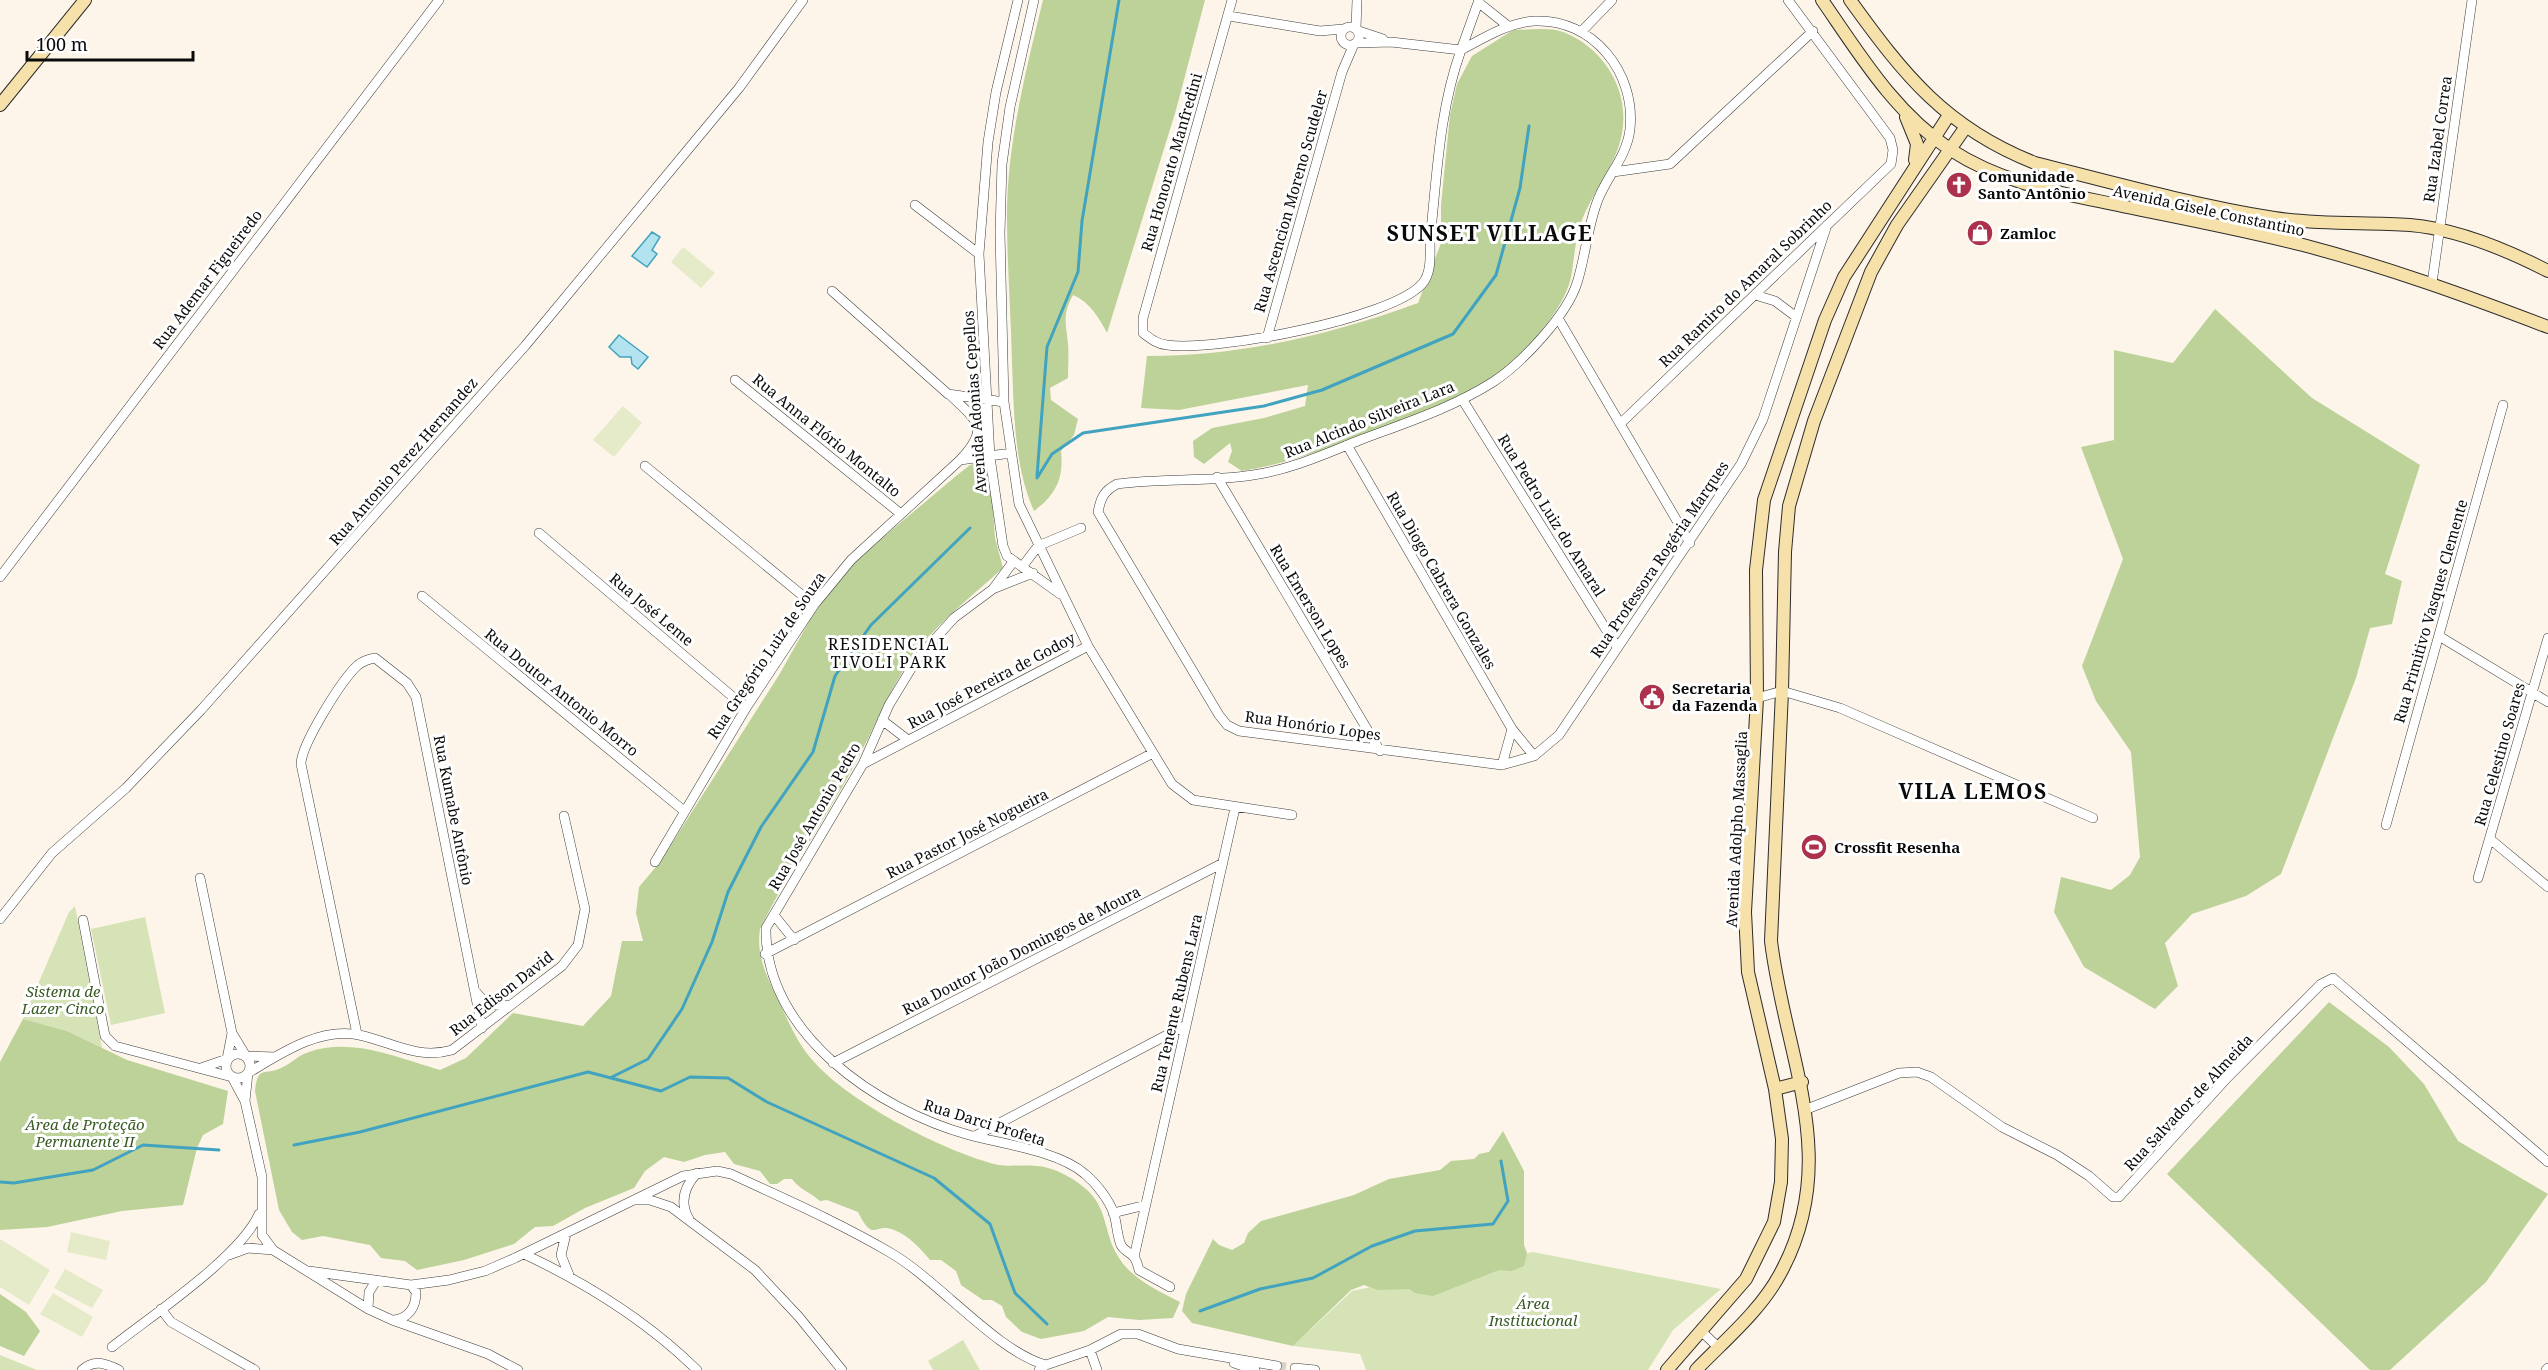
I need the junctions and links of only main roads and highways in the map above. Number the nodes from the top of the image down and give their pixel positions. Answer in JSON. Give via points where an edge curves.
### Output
{"nodes":[{"id":1,"x":85,"y":0,"type":"edge"},
{"id":2,"x":1822,"y":0,"type":"edge"},
{"id":3,"x":1850,"y":0,"type":"edge"},
{"id":4,"x":0,"y":105,"type":"edge"},
{"id":5,"x":1902,"y":110,"type":"junction"},
{"id":6,"x":1949,"y":115,"type":"junction"},
{"id":7,"x":1965,"y":128,"type":"junction"},
{"id":8,"x":1934,"y":137,"type":"junction"},
{"id":9,"x":1951,"y":150,"type":"junction"},
{"id":10,"x":1913,"y":167,"type":"junction"},
{"id":11,"x":2548,"y":271,"type":"edge"},
{"id":12,"x":2548,"y":327,"type":"edge"},
{"id":13,"x":1802,"y":1082,"type":"junction"},
{"id":14,"x":1775,"y":1089,"type":"junction"},
{"id":15,"x":1667,"y":1370,"type":"edge"},
{"id":16,"x":1696,"y":1370,"type":"edge"}],
"edges":[{"from":1,"to":4,"type":"main road"},
{"from":2,"to":5,"type":"main road","name":"Avenida Gisele Constantino","via":[[1882,88]]},
{"from":3,"to":6,"type":"main road","name":"Avenida Gisele Constantino","via":[[1891,58]]},
{"from":5,"to":8,"type":"main road","name":"Avenida Gisele Constantino"},
{"from":5,"to":10,"type":"main road","via":[[1917,144]]},
{"from":6,"to":7,"type":"main road","name":"Avenida Gisele Constantino"},
{"from":6,"to":8,"type":"main road","name":"Avenida Adolpho Massaglia"},
{"from":7,"to":9,"type":"main road"},
{"from":7,"to":11,"type":"main road","name":"Avenida Gisele Constantino","via":[[2000,149],[2035,163],[2275,218],[2412,225],[2478,241]]},
{"from":8,"to":9,"type":"main road","name":"Avenida Gisele Constantino"},
{"from":8,"to":10,"type":"main road","name":"Avenida Adolpho Massaglia"},
{"from":9,"to":12,"type":"main road","name":"Avenida Gisele Constantino","via":[[2038,189],[2302,245],[2432,283]]},
{"from":9,"to":13,"type":"main road","via":[[1897,225],[1871,272],[1805,449],[1790,506],[1771,941],[1775,974]]},
{"from":10,"to":14,"type":"main road","name":"Avenida Adolpho Massaglia","via":[[1839,287],[1764,500],[1756,570],[1757,698],[1745,912],[1748,972]]},
{"from":13,"to":14,"type":"main road"},
{"from":13,"to":16,"type":"main road","via":[[1809,1162],[1801,1225],[1770,1290]]},
{"from":14,"to":15,"type":"main road","name":"Avenida Adolpho Massaglia","via":[[1782,1139],[1781,1182],[1774,1222],[1746,1279]]}]}
